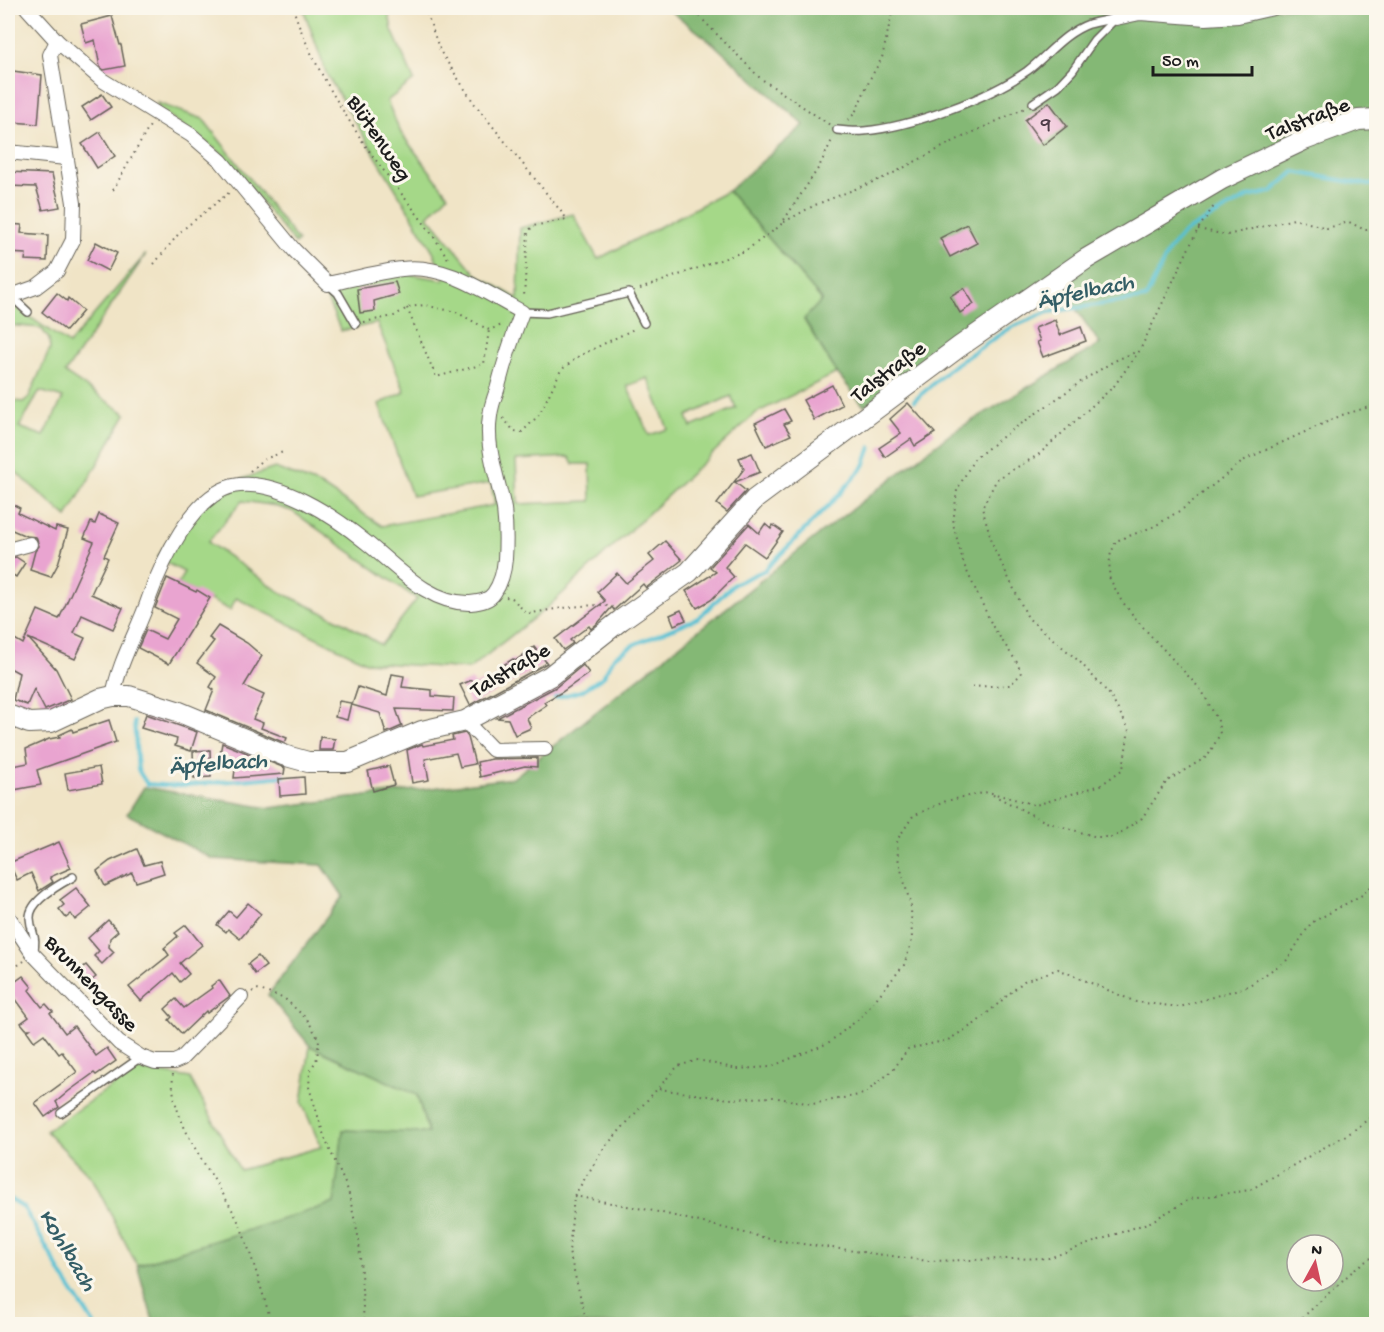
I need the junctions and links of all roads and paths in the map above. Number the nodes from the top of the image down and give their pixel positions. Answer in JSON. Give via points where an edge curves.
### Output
{"nodes":[{"id":1,"x":27,"y":8,"type":"edge"},
{"id":2,"x":293,"y":8,"type":"edge"},
{"id":3,"x":425,"y":8,"type":"edge"},
{"id":4,"x":691,"y":8,"type":"edge"},
{"id":5,"x":893,"y":8,"type":"edge"},
{"id":6,"x":1273,"y":8,"type":"edge"},
{"id":7,"x":1116,"y":18,"type":"junction"},
{"id":8,"x":57,"y":41,"type":"junction"},
{"id":9,"x":1033,"y":104,"type":"joint"},
{"id":10,"x":156,"y":114,"type":"junction"},
{"id":11,"x":1377,"y":119,"type":"edge"},
{"id":12,"x":837,"y":130,"type":"junction"},
{"id":13,"x":8,"y":152,"type":"edge"},
{"id":14,"x":66,"y":158,"type":"junction"},
{"id":15,"x":240,"y":184,"type":"junction"},
{"id":16,"x":1210,"y":185,"type":"junction"},
{"id":17,"x":113,"y":190,"type":"dead end"},
{"id":18,"x":781,"y":224,"type":"junction"},
{"id":19,"x":1377,"y":224,"type":"edge"},
{"id":20,"x":1198,"y":229,"type":"junction"},
{"id":21,"x":154,"y":264,"type":"dead end"},
{"id":22,"x":454,"y":276,"type":"junction"},
{"id":23,"x":328,"y":284,"type":"junction"},
{"id":24,"x":629,"y":293,"type":"junction"},
{"id":25,"x":10,"y":297,"type":"edge"},
{"id":26,"x":407,"y":308,"type":"junction"},
{"id":27,"x":28,"y":312,"type":"dead end"},
{"id":28,"x":520,"y":317,"type":"junction"},
{"id":29,"x":378,"y":320,"type":"dead end"},
{"id":30,"x":644,"y":323,"type":"joint"},
{"id":31,"x":356,"y":324,"type":"dead end"},
{"id":32,"x":489,"y":330,"type":"junction"},
{"id":33,"x":1140,"y":350,"type":"junction"},
{"id":34,"x":1377,"y":405,"type":"edge"},
{"id":35,"x":505,"y":422,"type":"dead end"},
{"id":36,"x":283,"y":452,"type":"dead end"},
{"id":37,"x":236,"y":486,"type":"junction"},
{"id":38,"x":30,"y":544,"type":"dead end"},
{"id":39,"x":8,"y":550,"type":"edge"},
{"id":40,"x":493,"y":595,"type":"junction"},
{"id":41,"x":606,"y":605,"type":"dead end"},
{"id":42,"x":972,"y":687,"type":"dead end"},
{"id":43,"x":113,"y":696,"type":"junction"},
{"id":44,"x":8,"y":715,"type":"edge"},
{"id":45,"x":465,"y":721,"type":"junction"},
{"id":46,"x":544,"y":749,"type":"dead end"},
{"id":47,"x":988,"y":792,"type":"junction"},
{"id":48,"x":73,"y":877,"type":"dead end"},
{"id":49,"x":1377,"y":882,"type":"edge"},
{"id":50,"x":8,"y":916,"type":"edge"},
{"id":51,"x":33,"y":954,"type":"junction"},
{"id":52,"x":8,"y":972,"type":"edge"},
{"id":53,"x":241,"y":997,"type":"joint"},
{"id":54,"x":141,"y":1058,"type":"junction"},
{"id":55,"x":174,"y":1062,"type":"junction"},
{"id":56,"x":658,"y":1089,"type":"junction"},
{"id":57,"x":61,"y":1113,"type":"dead end"},
{"id":58,"x":1377,"y":1113,"type":"edge"},
{"id":59,"x":574,"y":1196,"type":"junction"},
{"id":60,"x":1377,"y":1255,"type":"edge"},
{"id":61,"x":272,"y":1324,"type":"edge"},
{"id":62,"x":364,"y":1324,"type":"edge"},
{"id":63,"x":590,"y":1324,"type":"edge"},
{"id":64,"x":1292,"y":1324,"type":"edge"}],
"edges":[{"from":1,"to":8,"type":"street"},
{"from":2,"to":22,"type":"path","name":"Blütenweg","via":[[326,80],[364,142],[438,243]]},
{"from":3,"to":28,"type":"path","via":[[440,51],[474,103],[567,219],[532,226],[528,232]]},
{"from":4,"to":12,"type":"path","via":[[760,78]]},
{"from":5,"to":12,"type":"path","via":[[882,58],[855,113]]},
{"from":6,"to":7,"type":"street","via":[[1238,16],[1140,13]]},
{"from":7,"to":9,"type":"lane","via":[[1058,86]]},
{"from":7,"to":12,"type":"lane","via":[[1087,25],[1059,42],[1027,71],[950,109],[890,128]]},
{"from":8,"to":10,"type":"street","via":[[102,80]]},
{"from":8,"to":14,"type":"street","via":[[50,55]]},
{"from":9,"to":18,"type":"path"},
{"from":10,"to":15,"type":"street","via":[[221,161]]},
{"from":10,"to":17,"type":"path"},
{"from":11,"to":16,"type":"street","name":"Talstraße","via":[[1358,120],[1305,140]]},
{"from":12,"to":18,"type":"path","via":[[819,167]]},
{"from":13,"to":14,"type":"street"},
{"from":14,"to":25,"type":"street","via":[[74,203],[73,240],[57,271],[36,287]]},
{"from":15,"to":21,"type":"path","via":[[181,231]]},
{"from":15,"to":23,"type":"street","via":[[294,250]]},
{"from":16,"to":20,"type":"path","via":[[1214,206]]},
{"from":16,"to":45,"type":"street","name":"Talstraße","via":[[1086,259],[959,347],[755,499],[689,572],[550,676]]},
{"from":18,"to":24,"type":"path","via":[[745,251]]},
{"from":19,"to":20,"type":"path","via":[[1365,230],[1349,222],[1327,228],[1294,219],[1227,235]]},
{"from":20,"to":33,"type":"path"},
{"from":22,"to":23,"type":"street","via":[[403,268]]},
{"from":22,"to":28,"type":"street"},
{"from":23,"to":31,"type":"lane","via":[[338,293]]},
{"from":24,"to":28,"type":"lane"},
{"from":24,"to":30,"type":"lane"},
{"from":25,"to":27,"type":"lane"},
{"from":26,"to":29,"type":"path"},
{"from":26,"to":32,"type":"path","via":[[424,305],[456,312]]},
{"from":26,"to":32,"type":"path","via":[[436,377],[484,364]]},
{"from":28,"to":32,"type":"path"},
{"from":28,"to":40,"type":"street","via":[[490,415],[491,456],[504,511],[506,544],[504,570]]},
{"from":30,"to":35,"type":"path","via":[[579,356],[561,370],[528,429],[514,431]]},
{"from":33,"to":42,"type":"path","via":[[1082,381],[1001,438],[974,459],[957,490],[953,524],[964,566],[1021,674],[1010,685]]},
{"from":33,"to":47,"type":"path","via":[[1114,386],[1047,447],[997,479],[982,508],[994,548],[1028,618],[1080,662],[1109,694],[1129,729],[1123,769],[1101,785],[1036,805]]},
{"from":34,"to":47,"type":"path","via":[[1342,415],[1246,459],[1175,514],[1116,542],[1110,556],[1110,577],[1121,600],[1202,691],[1218,721],[1220,734],[1208,756],[1167,781],[1142,818],[1114,837],[1097,837],[1046,822]]},
{"from":36,"to":37,"type":"path","via":[[262,460]]},
{"from":37,"to":40,"type":"street","via":[[275,490],[303,499],[438,597],[474,603]]},
{"from":37,"to":43,"type":"street","via":[[213,496],[192,515],[165,560],[117,675]]},
{"from":38,"to":39,"type":"street"},
{"from":40,"to":41,"type":"path","via":[[512,598],[527,614]]},
{"from":43,"to":44,"type":"street","name":"Talstraße","via":[[51,722],[29,723]]},
{"from":43,"to":45,"type":"street","name":"Talstraße","via":[[129,696],[177,711],[308,762],[348,762],[422,731]]},
{"from":45,"to":46,"type":"street","name":"Talstraße","via":[[493,750]]},
{"from":47,"to":56,"type":"path","via":[[946,801],[913,816],[897,840],[911,907],[912,940],[904,965],[860,1018],[828,1043],[770,1067],[737,1069],[698,1060],[678,1066]]},
{"from":48,"to":51,"type":"lane","via":[[50,890],[32,909],[29,916],[37,942]]},
{"from":49,"to":56,"type":"path","via":[[1311,923],[1287,960],[1248,986],[1179,1007],[1136,1002],[1058,969],[1024,981],[976,1023],[948,1040],[908,1050],[864,1094],[812,1104],[773,1097],[729,1099]]},
{"from":50,"to":51,"type":"street","name":"Brunnengasse"},
{"from":51,"to":52,"type":"path"},
{"from":51,"to":54,"type":"street","name":"Brunnengasse","via":[[119,1043]]},
{"from":53,"to":55,"type":"street"},
{"from":53,"to":62,"type":"path","via":[[257,989],[285,999],[308,1019],[319,1040],[309,1087],[325,1139],[348,1190],[359,1240]]},
{"from":54,"to":55,"type":"street","name":"Brunnengasse"},
{"from":54,"to":57,"type":"lane"},
{"from":55,"to":61,"type":"path","via":[[172,1089],[187,1132],[240,1226]]},
{"from":56,"to":59,"type":"path","via":[[604,1148]]},
{"from":58,"to":59,"type":"path","via":[[1250,1190],[1190,1199],[1150,1222],[1050,1258],[928,1261],[774,1240]]},
{"from":59,"to":63,"type":"path","via":[[569,1252]]},
{"from":60,"to":64,"type":"path","via":[[1358,1266]]}]}
